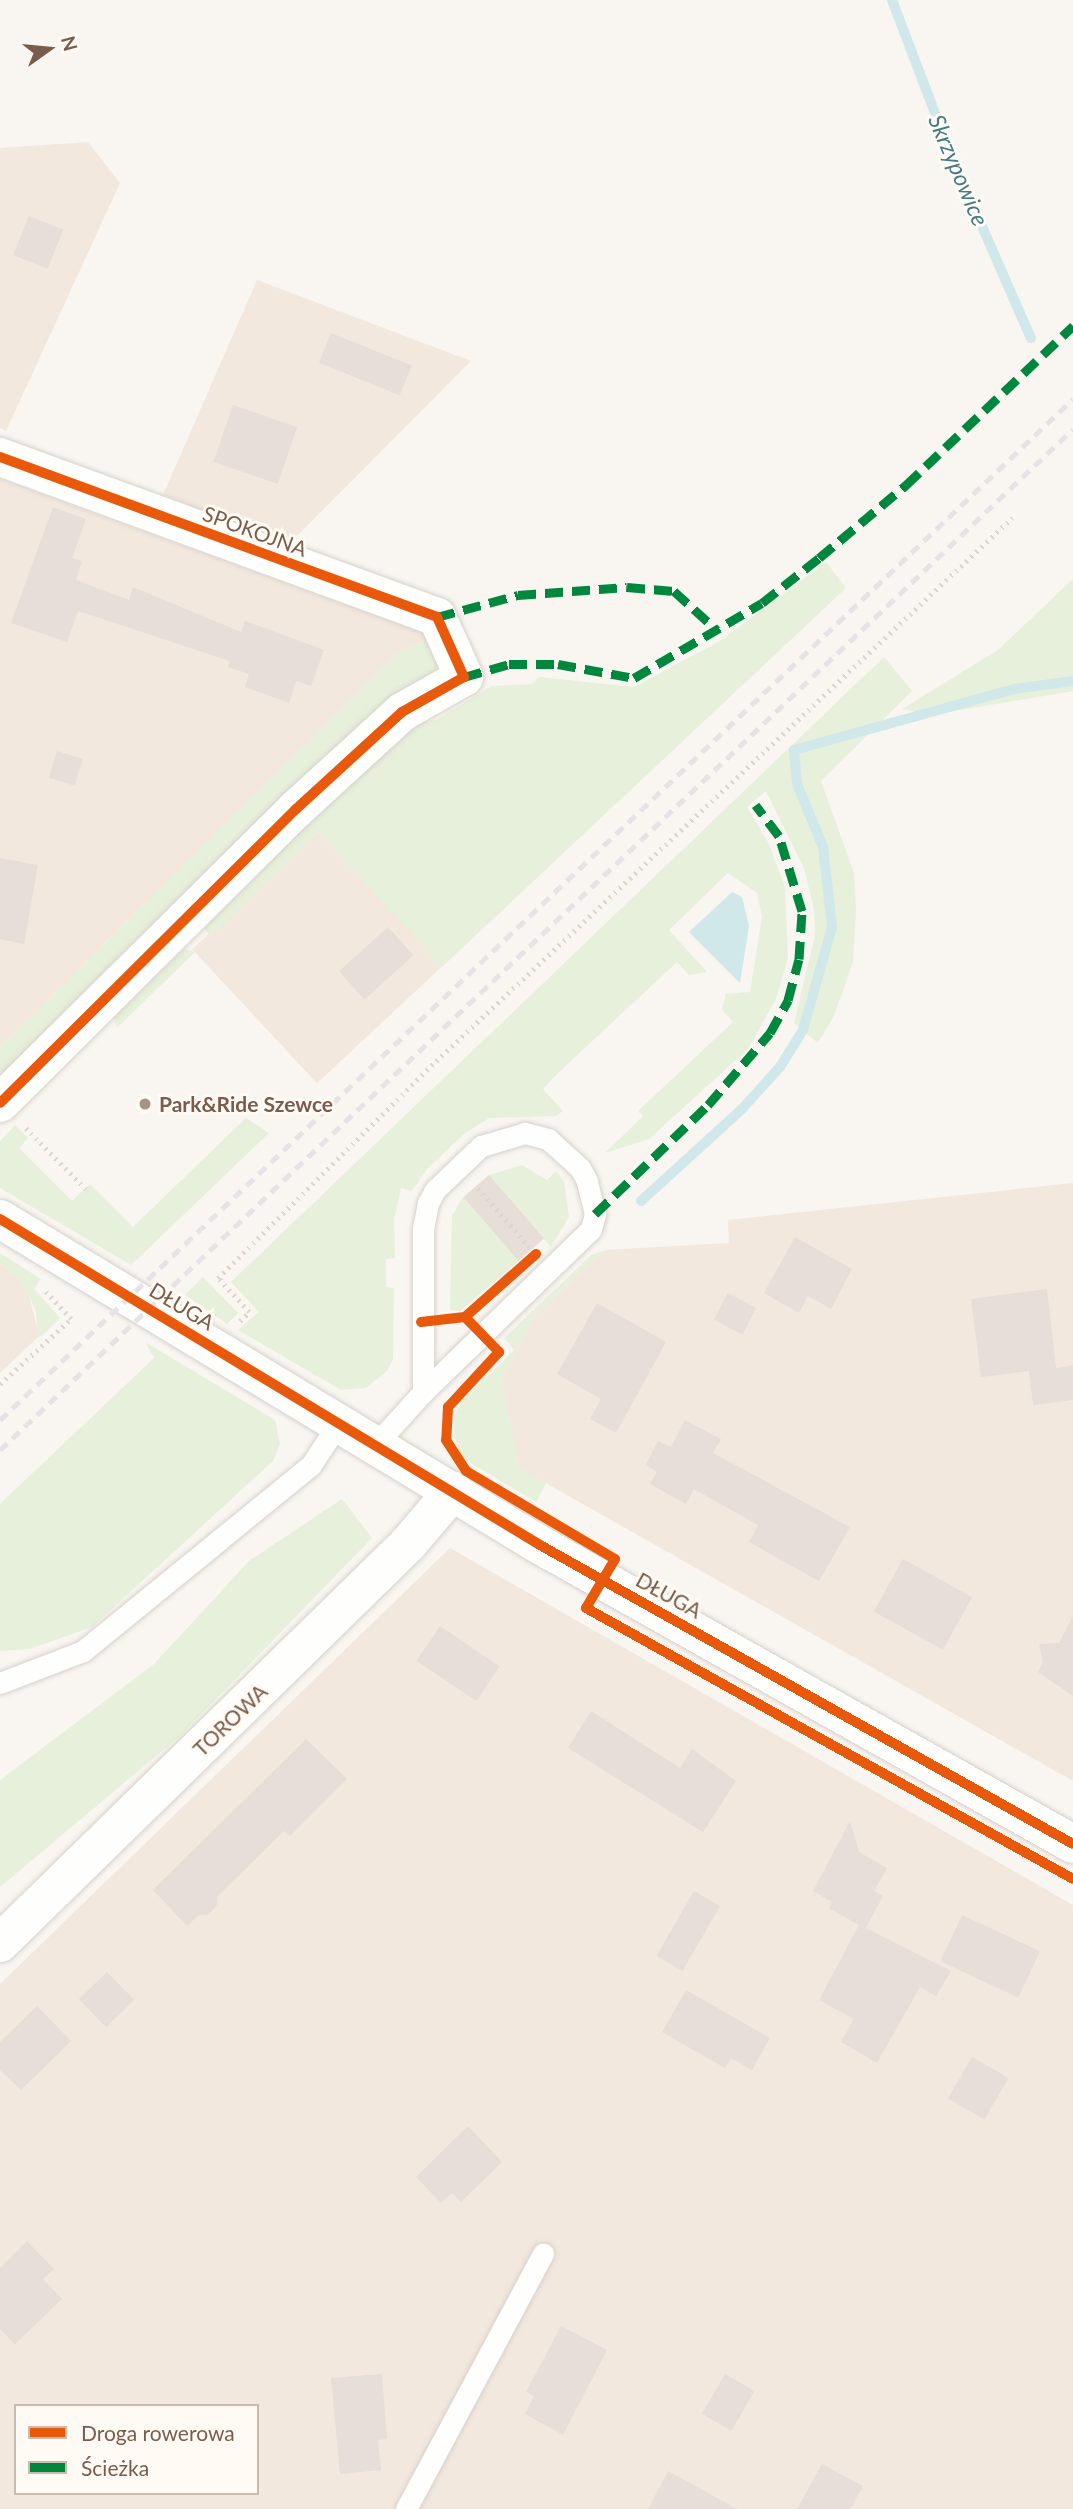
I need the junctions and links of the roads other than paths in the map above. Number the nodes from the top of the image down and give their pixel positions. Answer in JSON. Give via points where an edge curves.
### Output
{"nodes":[{"id":1,"x":0,"y":457,"type":"edge"},
{"id":2,"x":8,"y":1111,"type":"edge"},
{"id":3,"x":0,"y":1219,"type":"edge"},
{"id":4,"x":423,"y":1392,"type":"junction"},
{"id":5,"x":338,"y":1424,"type":"junction"},
{"id":6,"x":375,"y":1445,"type":"junction"},
{"id":7,"x":453,"y":1491,"type":"junction"},
{"id":8,"x":0,"y":1683,"type":"edge"},
{"id":9,"x":1073,"y":1844,"type":"edge"},
{"id":10,"x":0,"y":1942,"type":"edge"},
{"id":11,"x":543,"y":2253,"type":"dead end"},
{"id":12,"x":406,"y":2509,"type":"edge"}],
"edges":[{"from":1,"to":2,"type":"street","name":"SPOKOJNA","via":[[437,617],[464,677],[402,712],[296,809]]},
{"from":3,"to":5,"type":"street","name":"DŁUGA"},
{"from":4,"to":4,"type":"lane","via":[[551,1270],[593,1222],[591,1192],[580,1168],[559,1146],[525,1133],[481,1146],[435,1190],[424,1217]]},
{"from":4,"to":6,"type":"lane"},
{"from":5,"to":6,"type":"street","name":"DŁUGA"},
{"from":5,"to":8,"type":"lane","via":[[311,1465],[83,1651]]},
{"from":6,"to":7,"type":"street","name":"DŁUGA"},
{"from":7,"to":9,"type":"street","name":"DŁUGA","via":[[551,1551]]},
{"from":7,"to":10,"type":"street","name":"TOROWA","via":[[408,1544]]},
{"from":11,"to":12,"type":"lane"}]}
